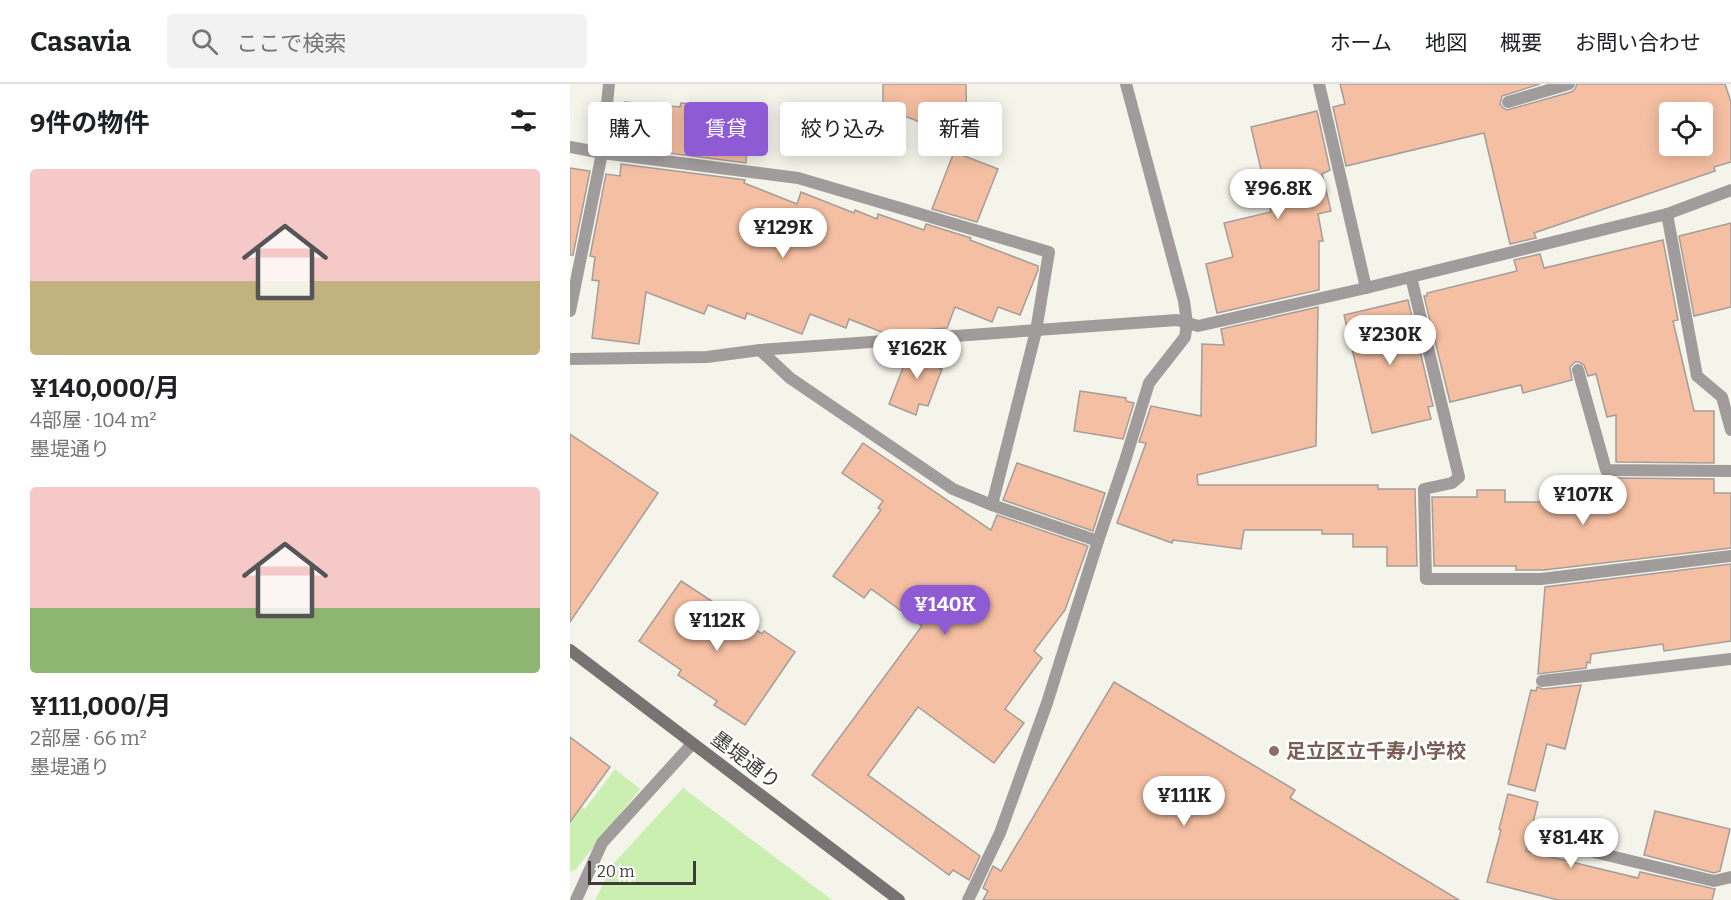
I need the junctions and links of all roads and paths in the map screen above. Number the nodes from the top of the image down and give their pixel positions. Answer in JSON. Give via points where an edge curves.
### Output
{"nodes":[{"id":1,"x":609,"y":84,"type":"edge"},
{"id":2,"x":1126,"y":84,"type":"edge"},
{"id":3,"x":1319,"y":84,"type":"edge"},
{"id":4,"x":1569,"y":84,"type":"edge"},
{"id":5,"x":607,"y":102,"type":"edge"},
{"id":6,"x":1508,"y":102,"type":"dead end"},
{"id":7,"x":570,"y":147,"type":"edge"},
{"id":8,"x":588,"y":150,"type":"edge"},
{"id":9,"x":601,"y":156,"type":"edge"},
{"id":10,"x":626,"y":156,"type":"edge"},
{"id":11,"x":1731,"y":190,"type":"edge"},
{"id":12,"x":1667,"y":214,"type":"junction"},
{"id":13,"x":1411,"y":277,"type":"junction"},
{"id":14,"x":1366,"y":288,"type":"junction"},
{"id":15,"x":570,"y":311,"type":"edge"},
{"id":16,"x":1187,"y":323,"type":"junction"},
{"id":17,"x":1036,"y":331,"type":"junction"},
{"id":18,"x":760,"y":350,"type":"junction"},
{"id":19,"x":570,"y":359,"type":"edge"},
{"id":20,"x":1578,"y":370,"type":"dead end"},
{"id":21,"x":1731,"y":430,"type":"edge"},
{"id":22,"x":1731,"y":471,"type":"edge"},
{"id":23,"x":992,"y":505,"type":"junction"},
{"id":24,"x":1098,"y":541,"type":"junction"},
{"id":25,"x":1731,"y":556,"type":"edge"},
{"id":26,"x":570,"y":650,"type":"edge"},
{"id":27,"x":1731,"y":659,"type":"edge"},
{"id":28,"x":1542,"y":681,"type":"dead end"},
{"id":29,"x":692,"y":744,"type":"junction"},
{"id":30,"x":1557,"y":843,"type":"dead end"},
{"id":31,"x":1731,"y":877,"type":"edge"},
{"id":32,"x":576,"y":900,"type":"edge"},
{"id":33,"x":899,"y":900,"type":"edge"},
{"id":34,"x":968,"y":900,"type":"edge"}],
"edges":[{"from":1,"to":5,"type":"street"},
{"from":2,"to":16,"type":"street"},
{"from":3,"to":14,"type":"street"},
{"from":4,"to":6,"type":"street"},
{"from":7,"to":8,"type":"street"},
{"from":9,"to":15,"type":"street"},
{"from":10,"to":17,"type":"street","via":[[798,178],[1049,252]]},
{"from":11,"to":12,"type":"street"},
{"from":12,"to":13,"type":"street"},
{"from":12,"to":21,"type":"street","via":[[1697,376],[1722,398]]},
{"from":13,"to":14,"type":"street"},
{"from":13,"to":25,"type":"street","via":[[1459,477],[1452,483],[1424,489],[1426,579],[1541,579]]},
{"from":14,"to":16,"type":"street","via":[[1198,326]]},
{"from":16,"to":17,"type":"street","via":[[1177,320]]},
{"from":16,"to":24,"type":"street","via":[[1185,337],[1149,383]]},
{"from":17,"to":18,"type":"street"},
{"from":17,"to":23,"type":"street"},
{"from":18,"to":19,"type":"street","via":[[707,357]]},
{"from":18,"to":23,"type":"street","via":[[790,378],[953,489]]},
{"from":20,"to":22,"type":"street","via":[[1606,470]]},
{"from":23,"to":24,"type":"street"},
{"from":24,"to":34,"type":"street","via":[[1020,779]]},
{"from":26,"to":29,"type":"main road","name":"墨堤通り"},
{"from":27,"to":28,"type":"street"},
{"from":29,"to":32,"type":"street","via":[[602,843]]},
{"from":29,"to":33,"type":"main road","name":"墨堤通り"},
{"from":30,"to":31,"type":"street","via":[[1714,881]]}]}
